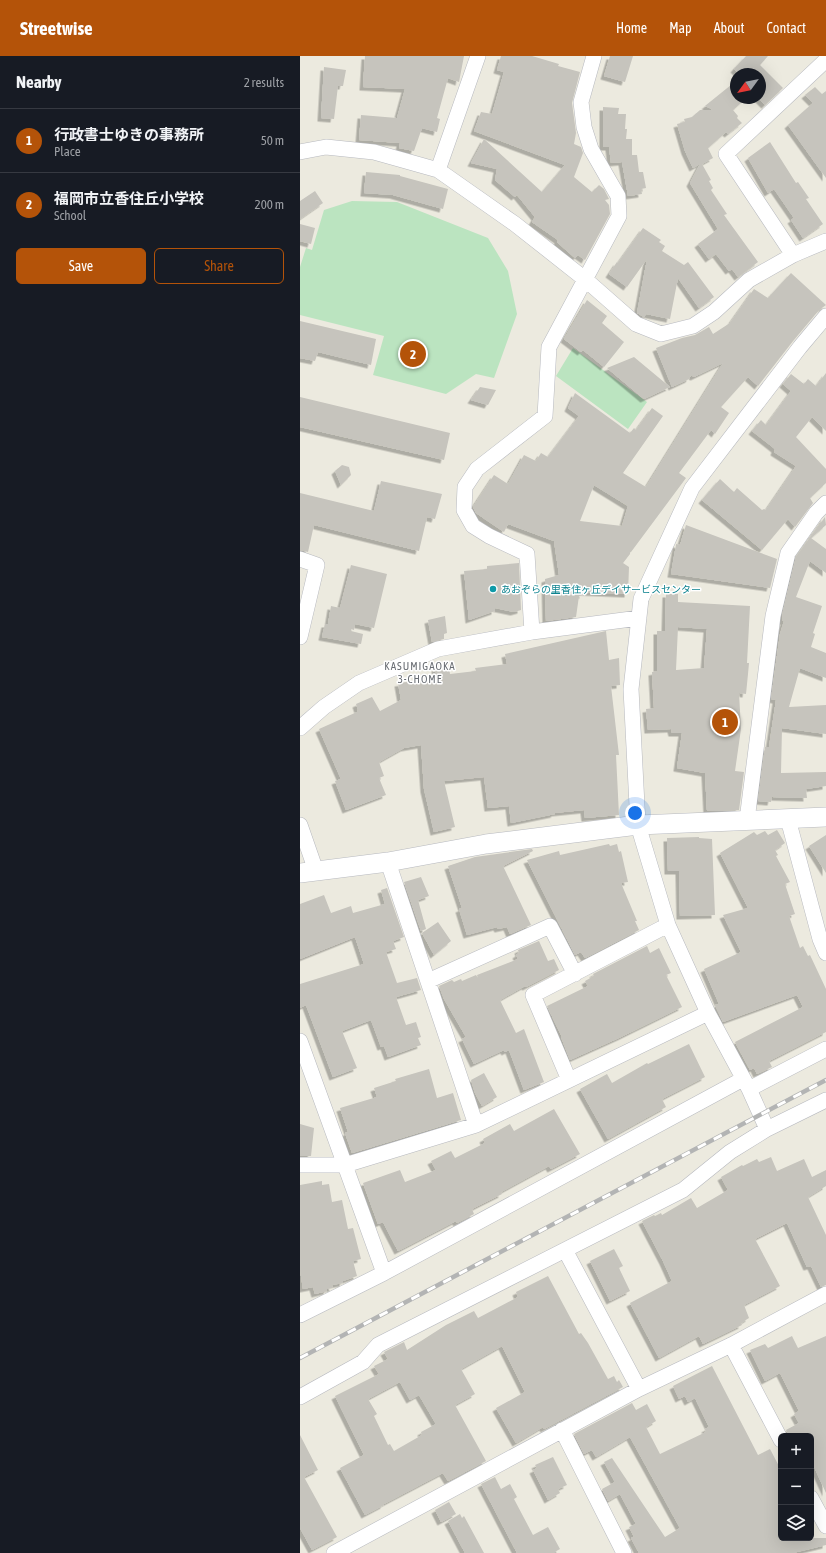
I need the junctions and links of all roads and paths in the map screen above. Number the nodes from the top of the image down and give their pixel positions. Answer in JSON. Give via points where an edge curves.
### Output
{"nodes":[{"id":1,"x":478,"y":56,"type":"edge"},
{"id":2,"x":594,"y":56,"type":"edge"},
{"id":3,"x":826,"y":60,"type":"edge"},
{"id":4,"x":300,"y":152,"type":"edge"},
{"id":5,"x":438,"y":170,"type":"junction"},
{"id":6,"x":826,"y":241,"type":"edge"},
{"id":7,"x":793,"y":256,"type":"junction"},
{"id":8,"x":586,"y":280,"type":"junction"},
{"id":9,"x":826,"y":316,"type":"edge"},
{"id":10,"x":826,"y":503,"type":"edge"},
{"id":11,"x":300,"y":559,"type":"edge"},
{"id":12,"x":639,"y":618,"type":"junction"},
{"id":13,"x":532,"y":632,"type":"junction"},
{"id":14,"x":300,"y":637,"type":"edge"},
{"id":15,"x":300,"y":728,"type":"edge"},
{"id":16,"x":826,"y":817,"type":"edge"},
{"id":17,"x":788,"y":819,"type":"junction"},
{"id":18,"x":747,"y":820,"type":"junction"},
{"id":19,"x":300,"y":825,"type":"edge"},
{"id":20,"x":638,"y":825,"type":"junction"},
{"id":21,"x":388,"y":862,"type":"junction"},
{"id":22,"x":308,"y":872,"type":"edge"},
{"id":23,"x":668,"y":925,"type":"junction"},
{"id":24,"x":826,"y":952,"type":"edge"},
{"id":25,"x":575,"y":974,"type":"junction"},
{"id":26,"x":428,"y":981,"type":"junction"},
{"id":27,"x":708,"y":1013,"type":"junction"},
{"id":28,"x":300,"y":1041,"type":"edge"},
{"id":29,"x":826,"y":1049,"type":"edge"},
{"id":30,"x":569,"y":1080,"type":"junction"},
{"id":31,"x":746,"y":1084,"type":"junction"},
{"id":32,"x":826,"y":1100,"type":"edge"},
{"id":33,"x":476,"y":1125,"type":"junction"},
{"id":34,"x":767,"y":1129,"type":"junction"},
{"id":35,"x":300,"y":1165,"type":"edge"},
{"id":36,"x":345,"y":1165,"type":"junction"},
{"id":37,"x":565,"y":1250,"type":"junction"},
{"id":38,"x":384,"y":1273,"type":"junction"},
{"id":39,"x":826,"y":1294,"type":"edge"},
{"id":40,"x":300,"y":1315,"type":"edge"},
{"id":41,"x":731,"y":1345,"type":"junction"},
{"id":42,"x":639,"y":1389,"type":"junction"},
{"id":43,"x":300,"y":1397,"type":"edge"},
{"id":44,"x":562,"y":1430,"type":"junction"},
{"id":45,"x":778,"y":1434,"type":"edge"},
{"id":46,"x":814,"y":1504,"type":"edge"},
{"id":47,"x":826,"y":1526,"type":"edge"},
{"id":48,"x":334,"y":1553,"type":"edge"},
{"id":49,"x":624,"y":1553,"type":"edge"}],
"edges":[{"from":1,"to":5,"type":"street"},
{"from":2,"to":8,"type":"street","via":[[580,102],[591,149],[618,196],[619,216]]},
{"from":3,"to":7,"type":"street","via":[[726,154]]},
{"from":4,"to":5,"type":"street","via":[[326,147],[374,152]]},
{"from":5,"to":8,"type":"street","via":[[515,224]]},
{"from":6,"to":7,"type":"street"},
{"from":7,"to":8,"type":"street","via":[[749,280],[714,312],[693,326],[661,334],[636,324]]},
{"from":8,"to":13,"type":"street","via":[[549,348],[545,416],[477,469],[465,487],[464,510],[473,526],[527,554]]},
{"from":9,"to":12,"type":"street","via":[[692,488],[641,599]]},
{"from":10,"to":18,"type":"street","via":[[788,553],[773,616]]},
{"from":11,"to":14,"type":"street","via":[[317,564]]},
{"from":12,"to":13,"type":"street"},
{"from":12,"to":20,"type":"street","via":[[631,690]]},
{"from":13,"to":15,"type":"street","via":[[438,649],[359,683],[324,707]]},
{"from":16,"to":17,"type":"street"},
{"from":17,"to":18,"type":"street"},
{"from":17,"to":24,"type":"street","via":[[820,939]]},
{"from":18,"to":20,"type":"street"},
{"from":19,"to":22,"type":"street"},
{"from":20,"to":21,"type":"street","via":[[486,844]]},
{"from":20,"to":23,"type":"street"},
{"from":21,"to":22,"type":"street"},
{"from":21,"to":26,"type":"street"},
{"from":23,"to":25,"type":"street"},
{"from":23,"to":27,"type":"street"},
{"from":25,"to":26,"type":"street","via":[[550,926]]},
{"from":25,"to":30,"type":"street","via":[[534,996]]},
{"from":26,"to":33,"type":"street"},
{"from":27,"to":30,"type":"street"},
{"from":27,"to":31,"type":"street"},
{"from":28,"to":36,"type":"street"},
{"from":29,"to":31,"type":"street"},
{"from":30,"to":33,"type":"street"},
{"from":31,"to":34,"type":"street"},
{"from":31,"to":38,"type":"street"},
{"from":32,"to":34,"type":"street"},
{"from":33,"to":36,"type":"street"},
{"from":34,"to":37,"type":"street","via":[[730,1152],[683,1190]]},
{"from":35,"to":36,"type":"street"},
{"from":36,"to":38,"type":"street"},
{"from":37,"to":42,"type":"street"},
{"from":37,"to":43,"type":"street","via":[[378,1345],[363,1362]]},
{"from":38,"to":40,"type":"street"},
{"from":39,"to":41,"type":"street"},
{"from":41,"to":42,"type":"street"},
{"from":41,"to":45,"type":"street"},
{"from":42,"to":44,"type":"street"},
{"from":44,"to":48,"type":"street"},
{"from":44,"to":49,"type":"street"},
{"from":46,"to":47,"type":"street"}]}
